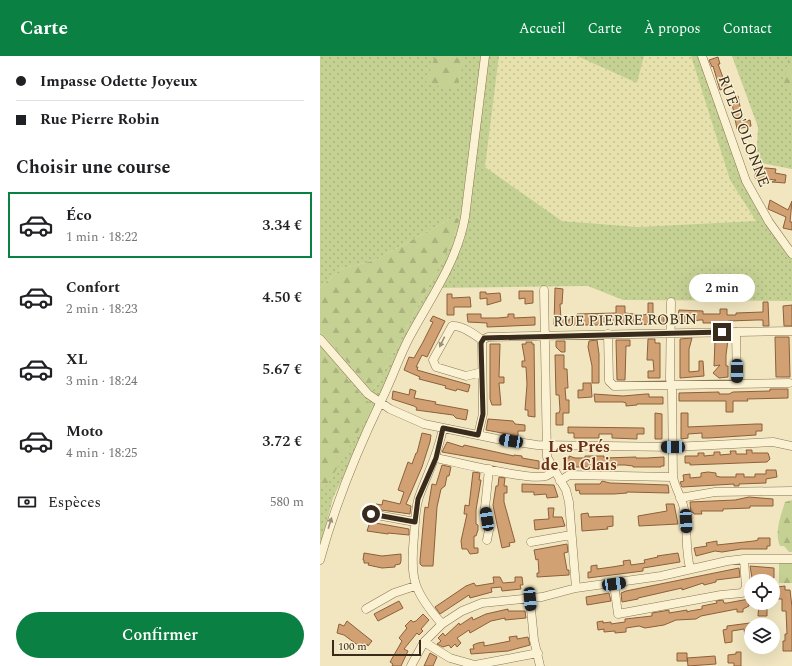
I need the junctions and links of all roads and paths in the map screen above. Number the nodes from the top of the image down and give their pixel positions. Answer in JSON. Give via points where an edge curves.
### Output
{"nodes":[{"id":1,"x":485,"y":56,"type":"edge"},
{"id":2,"x":702,"y":56,"type":"edge"},
{"id":3,"x":792,"y":254,"type":"edge"},
{"id":4,"x":544,"y":290,"type":"dead end"},
{"id":5,"x":670,"y":302,"type":"dead end"},
{"id":6,"x":792,"y":331,"type":"edge"},
{"id":7,"x":736,"y":332,"type":"junction"},
{"id":8,"x":670,"y":333,"type":"junction"},
{"id":9,"x":608,"y":334,"type":"junction"},
{"id":10,"x":545,"y":336,"type":"junction"},
{"id":11,"x":320,"y":339,"type":"edge"},
{"id":12,"x":482,"y":340,"type":"junction"},
{"id":13,"x":482,"y":372,"type":"junction"},
{"id":14,"x":789,"y":383,"type":"dead end"},
{"id":15,"x":737,"y":384,"type":"junction"},
{"id":16,"x":670,"y":385,"type":"junction"},
{"id":17,"x":380,"y":403,"type":"junction"},
{"id":18,"x":443,"y":428,"type":"junction"},
{"id":19,"x":478,"y":435,"type":"junction"},
{"id":20,"x":792,"y":440,"type":"edge"},
{"id":21,"x":778,"y":443,"type":"junction"},
{"id":22,"x":547,"y":445,"type":"junction"},
{"id":23,"x":792,"y":446,"type":"edge"},
{"id":24,"x":673,"y":447,"type":"junction"},
{"id":25,"x":436,"y":458,"type":"junction"},
{"id":26,"x":489,"y":469,"type":"junction"},
{"id":27,"x":554,"y":471,"type":"junction"},
{"id":28,"x":673,"y":476,"type":"junction"},
{"id":29,"x":560,"y":480,"type":"junction"},
{"id":30,"x":792,"y":491,"type":"edge"},
{"id":31,"x":680,"y":498,"type":"junction"},
{"id":32,"x":371,"y":514,"type":"dead end"},
{"id":33,"x":415,"y":522,"type":"junction"},
{"id":34,"x":571,"y":535,"type":"junction"},
{"id":35,"x":487,"y":540,"type":"dead end"},
{"id":36,"x":531,"y":542,"type":"dead end"},
{"id":37,"x":744,"y":559,"type":"junction"},
{"id":38,"x":320,"y":560,"type":"edge"},
{"id":39,"x":792,"y":560,"type":"edge"},
{"id":40,"x":690,"y":568,"type":"junction"},
{"id":41,"x":614,"y":584,"type":"junction"},
{"id":42,"x":415,"y":586,"type":"junction"},
{"id":43,"x":576,"y":588,"type":"junction"},
{"id":44,"x":530,"y":599,"type":"junction"},
{"id":45,"x":366,"y":609,"type":"dead end"},
{"id":46,"x":442,"y":624,"type":"junction"},
{"id":47,"x":424,"y":642,"type":"junction"},
{"id":48,"x":538,"y":653,"type":"junction"},
{"id":49,"x":411,"y":666,"type":"edge"},
{"id":50,"x":540,"y":666,"type":"edge"}],
"edges":[{"from":1,"to":17,"type":"street","via":[[461,240],[449,268],[409,340]]},
{"from":2,"to":3,"type":"street","name":"RUE D'OLONNE","via":[[746,181],[769,222]]},
{"from":4,"to":10,"type":"street"},
{"from":5,"to":8,"type":"street"},
{"from":6,"to":7,"type":"street","name":"RUE PIERRE ROBIN"},
{"from":7,"to":8,"type":"street","name":"RUE PIERRE ROBIN"},
{"from":7,"to":15,"type":"street"},
{"from":8,"to":9,"type":"street","name":"RUE PIERRE ROBIN"},
{"from":8,"to":16,"type":"street"},
{"from":9,"to":10,"type":"street","name":"RUE PIERRE ROBIN"},
{"from":9,"to":16,"type":"street","via":[[609,381],[614,386]]},
{"from":10,"to":12,"type":"street","name":"RUE PIERRE ROBIN","via":[[488,337]]},
{"from":10,"to":22,"type":"street"},
{"from":11,"to":17,"type":"street","via":[[368,394]]},
{"from":12,"to":13,"type":"street"},
{"from":12,"to":13,"type":"street","one_way":true,"via":[[456,325],[452,326],[434,360],[436,367],[466,376]]},
{"from":13,"to":19,"type":"street","via":[[483,414]]},
{"from":14,"to":15,"type":"street"},
{"from":15,"to":16,"type":"street"},
{"from":16,"to":24,"type":"street"},
{"from":17,"to":18,"type":"street","via":[[412,419]]},
{"from":38,"to":17,"type":"street","one_way":true,"via":[[337,501]]},
{"from":18,"to":19,"type":"street"},
{"from":18,"to":25,"type":"street"},
{"from":19,"to":22,"type":"street","via":[[525,444]]},
{"from":20,"to":21,"type":"street"},
{"from":21,"to":23,"type":"street"},
{"from":21,"to":24,"type":"street"},
{"from":22,"to":24,"type":"street"},
{"from":22,"to":27,"type":"street","via":[[547,457]]},
{"from":24,"to":28,"type":"street"},
{"from":25,"to":26,"type":"street"},
{"from":25,"to":33,"type":"street","via":[[418,499]]},
{"from":26,"to":27,"type":"street","via":[[535,477],[547,476]]},
{"from":26,"to":35,"type":"street","via":[[485,508],[489,530]]},
{"from":27,"to":29,"type":"street"},
{"from":28,"to":29,"type":"street","via":[[569,475]]},
{"from":28,"to":31,"type":"street"},
{"from":29,"to":34,"type":"street","via":[[569,502]]},
{"from":30,"to":31,"type":"street","via":[[715,492]]},
{"from":31,"to":40,"type":"street","via":[[685,514]]},
{"from":32,"to":33,"type":"street"},
{"from":33,"to":42,"type":"street","via":[[412,568]]},
{"from":34,"to":36,"type":"street"},
{"from":34,"to":43,"type":"street"},
{"from":37,"to":39,"type":"street"},
{"from":37,"to":40,"type":"street"},
{"from":37,"to":41,"type":"street","via":[[746,588],[742,593],[618,614]]},
{"from":40,"to":41,"type":"street"},
{"from":41,"to":43,"type":"street"},
{"from":42,"to":45,"type":"street","via":[[394,593]]},
{"from":42,"to":46,"type":"street","via":[[425,604]]},
{"from":43,"to":44,"type":"street"},
{"from":44,"to":46,"type":"street","via":[[475,605]]},
{"from":44,"to":48,"type":"street"},
{"from":46,"to":47,"type":"street"},
{"from":47,"to":48,"type":"street","via":[[450,658],[475,665]]},
{"from":47,"to":49,"type":"street"},
{"from":48,"to":50,"type":"street"}]}
